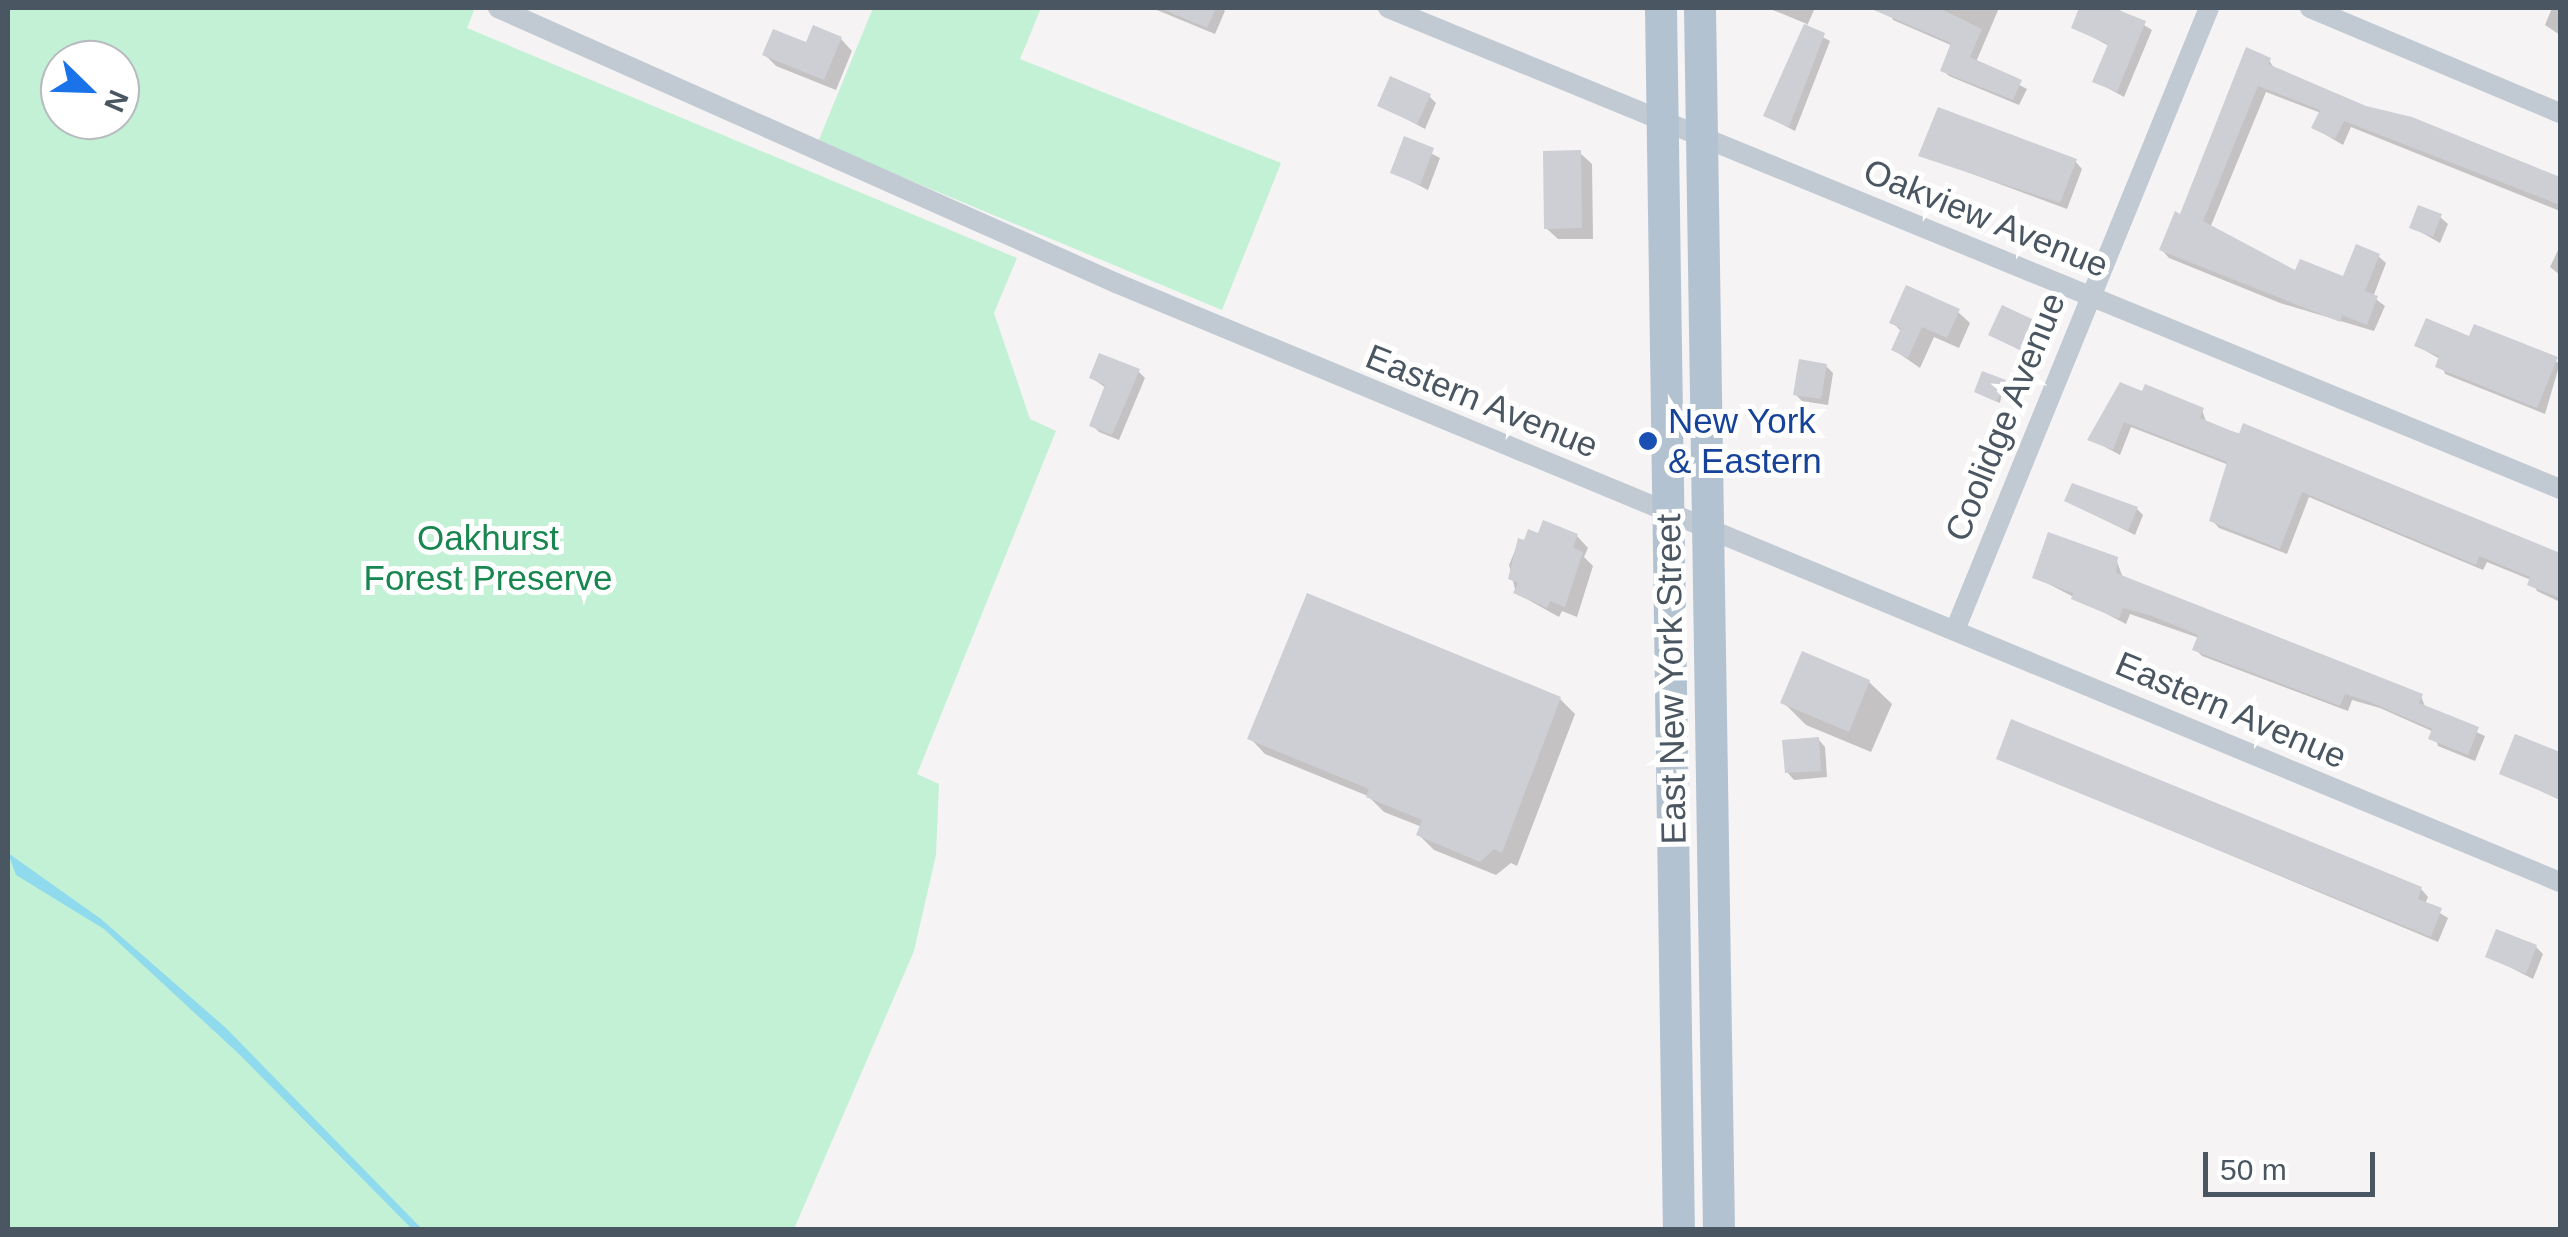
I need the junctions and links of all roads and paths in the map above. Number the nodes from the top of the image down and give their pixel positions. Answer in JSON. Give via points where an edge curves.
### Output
{"nodes":[{"id":1,"x":498,"y":8,"type":"edge"},
{"id":2,"x":1388,"y":8,"type":"edge"},
{"id":3,"x":1661,"y":8,"type":"edge"},
{"id":4,"x":1700,"y":8,"type":"edge"},
{"id":5,"x":2209,"y":8,"type":"edge"},
{"id":6,"x":2310,"y":8,"type":"edge"},
{"id":7,"x":2560,"y":113,"type":"edge"},
{"id":8,"x":1662,"y":119,"type":"junction"},
{"id":9,"x":1704,"y":136,"type":"junction"},
{"id":10,"x":2088,"y":296,"type":"junction"},
{"id":11,"x":2560,"y":489,"type":"edge"},
{"id":12,"x":1668,"y":512,"type":"junction"},
{"id":13,"x":1708,"y":528,"type":"junction"},
{"id":14,"x":1955,"y":630,"type":"junction"},
{"id":15,"x":2560,"y":882,"type":"edge"},
{"id":16,"x":1679,"y":1230,"type":"edge"},
{"id":17,"x":1718,"y":1230,"type":"edge"}],
"edges":[{"from":1,"to":12,"type":"street","name":"Eastern Avenue","via":[[1116,283]]},
{"from":2,"to":8,"type":"street","name":"Oakview Avenue"},
{"from":3,"to":8,"type":"main road","name":"East New York Street"},
{"from":4,"to":9,"type":"main road","name":"East New York Street"},
{"from":5,"to":10,"type":"street","name":"Coolidge Avenue"},
{"from":6,"to":7,"type":"street"},
{"from":8,"to":9,"type":"street","name":"Oakview Avenue"},
{"from":8,"to":12,"type":"main road","name":"East New York Street"},
{"from":9,"to":10,"type":"street","name":"Oakview Avenue"},
{"from":9,"to":13,"type":"main road","name":"East New York Street"},
{"from":10,"to":11,"type":"street","name":"Oakview Avenue"},
{"from":10,"to":14,"type":"street","name":"Coolidge Avenue"},
{"from":12,"to":13,"type":"street","name":"Eastern Avenue"},
{"from":12,"to":16,"type":"main road","name":"East New York Street"},
{"from":13,"to":14,"type":"street","name":"Eastern Avenue"},
{"from":13,"to":17,"type":"main road","name":"East New York Street"},
{"from":14,"to":15,"type":"street","name":"Eastern Avenue"}]}
